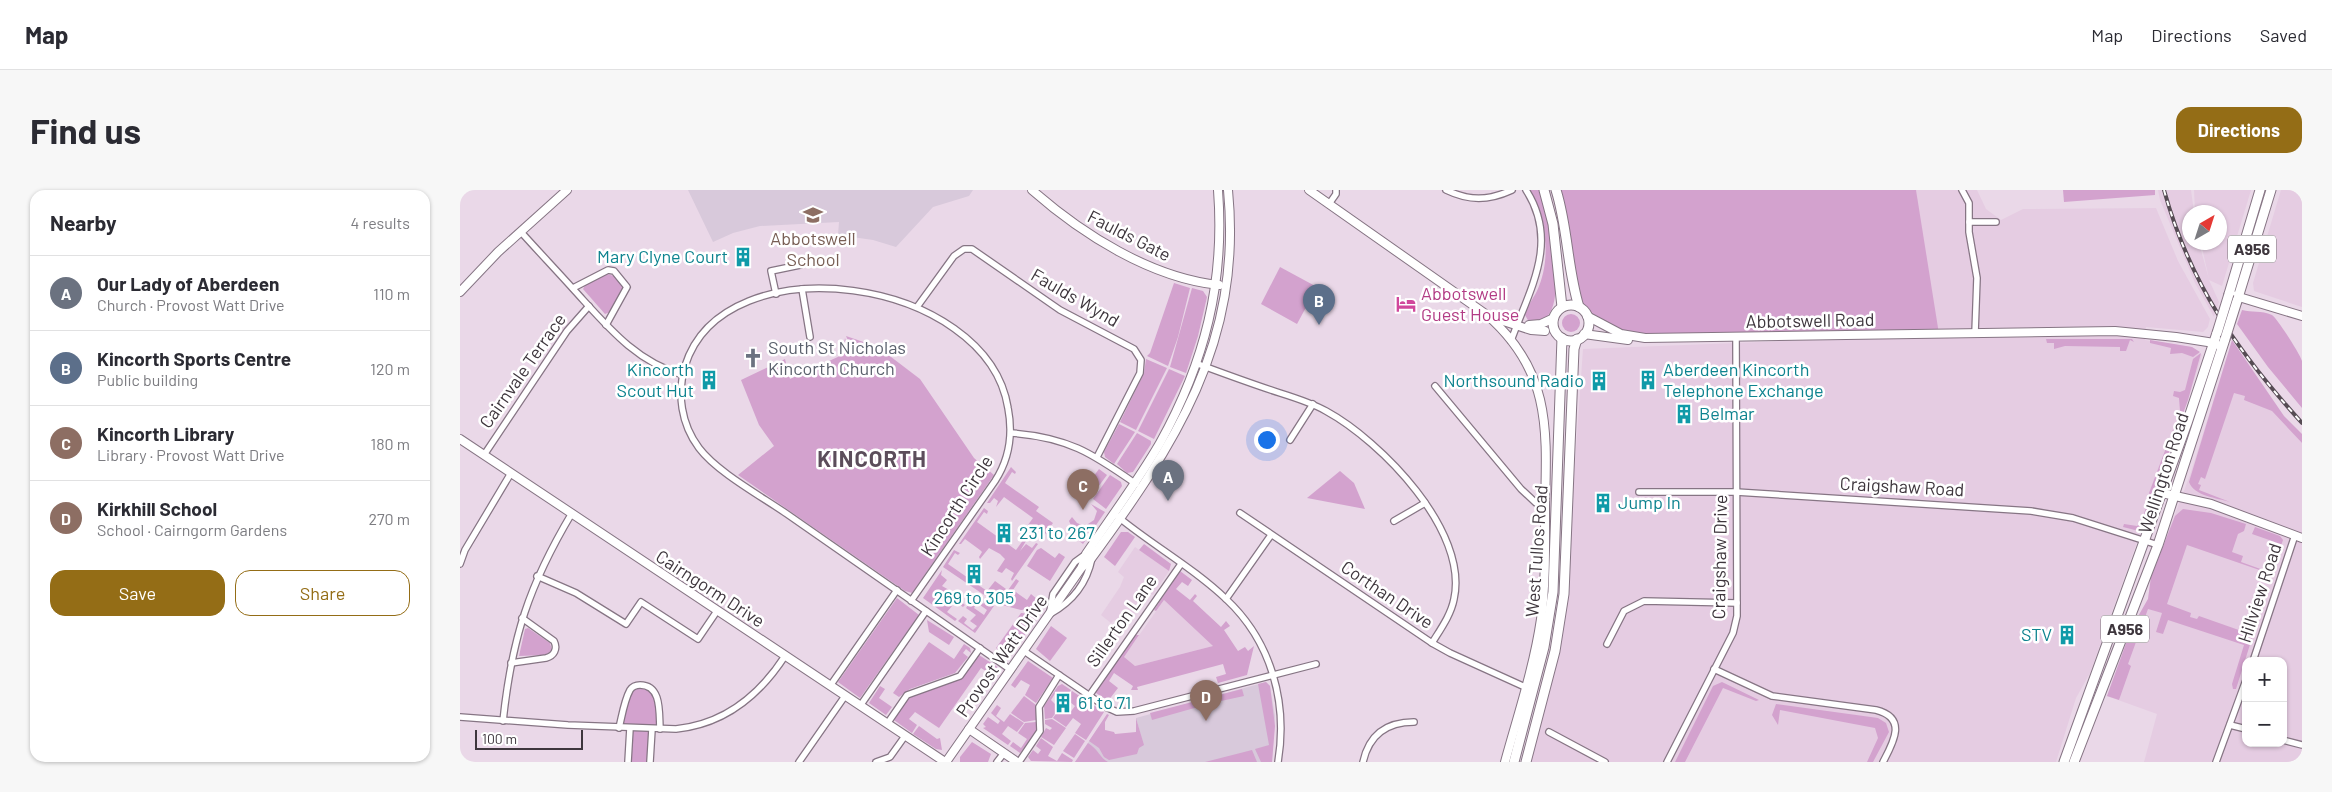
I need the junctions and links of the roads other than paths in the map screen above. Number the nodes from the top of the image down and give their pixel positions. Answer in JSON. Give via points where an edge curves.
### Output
{"nodes":[{"id":1,"x":567,"y":190,"type":"edge"},
{"id":2,"x":1032,"y":190,"type":"edge"},
{"id":3,"x":1218,"y":190,"type":"edge"},
{"id":4,"x":1228,"y":190,"type":"edge"},
{"id":5,"x":1309,"y":190,"type":"edge"},
{"id":6,"x":1336,"y":190,"type":"edge"},
{"id":7,"x":1446,"y":190,"type":"edge"},
{"id":8,"x":1512,"y":190,"type":"edge"},
{"id":9,"x":1526,"y":190,"type":"edge"},
{"id":10,"x":1544,"y":190,"type":"edge"},
{"id":11,"x":1556,"y":190,"type":"edge"},
{"id":12,"x":1962,"y":190,"type":"edge"},
{"id":13,"x":2260,"y":190,"type":"edge"},
{"id":14,"x":2271,"y":190,"type":"edge"},
{"id":15,"x":1329,"y":204,"type":"junction"},
{"id":16,"x":1969,"y":222,"type":"junction"},
{"id":17,"x":1996,"y":222,"type":"dead end"},
{"id":18,"x":521,"y":232,"type":"junction"},
{"id":19,"x":800,"y":264,"type":"dead end"},
{"id":20,"x":1215,"y":285,"type":"junction"},
{"id":21,"x":1225,"y":286,"type":"junction"},
{"id":22,"x":573,"y":288,"type":"junction"},
{"id":23,"x":802,"y":289,"type":"junction"},
{"id":24,"x":460,"y":292,"type":"edge"},
{"id":25,"x":776,"y":294,"type":"junction"},
{"id":26,"x":2235,"y":297,"type":"junction"},
{"id":27,"x":590,"y":306,"type":"junction"},
{"id":28,"x":917,"y":307,"type":"junction"},
{"id":29,"x":1562,"y":307,"type":"junction"},
{"id":30,"x":1579,"y":307,"type":"junction"},
{"id":31,"x":1487,"y":315,"type":"junction"},
{"id":32,"x":1587,"y":316,"type":"junction"},
{"id":33,"x":2302,"y":316,"type":"edge"},
{"id":34,"x":1554,"y":318,"type":"junction"},
{"id":35,"x":606,"y":325,"type":"junction"},
{"id":36,"x":1517,"y":325,"type":"junction"},
{"id":37,"x":1545,"y":331,"type":"dead end"},
{"id":38,"x":1975,"y":333,"type":"junction"},
{"id":39,"x":810,"y":337,"type":"dead end"},
{"id":40,"x":1580,"y":337,"type":"junction"},
{"id":41,"x":1736,"y":337,"type":"junction"},
{"id":42,"x":1562,"y":338,"type":"junction"},
{"id":43,"x":1645,"y":338,"type":"junction"},
{"id":44,"x":1511,"y":341,"type":"junction"},
{"id":45,"x":2220,"y":343,"type":"junction"},
{"id":46,"x":1198,"y":364,"type":"junction"},
{"id":47,"x":1207,"y":367,"type":"junction"},
{"id":48,"x":683,"y":374,"type":"junction"},
{"id":49,"x":1434,"y":386,"type":"dead end"},
{"id":50,"x":1313,"y":404,"type":"junction"},
{"id":51,"x":1011,"y":433,"type":"junction"},
{"id":52,"x":460,"y":439,"type":"edge"},
{"id":53,"x":1290,"y":440,"type":"dead end"},
{"id":54,"x":484,"y":455,"type":"junction"},
{"id":55,"x":1097,"y":457,"type":"junction"},
{"id":56,"x":511,"y":473,"type":"junction"},
{"id":57,"x":1138,"y":485,"type":"junction"},
{"id":58,"x":1639,"y":492,"type":"dead end"},
{"id":59,"x":1736,"y":492,"type":"junction"},
{"id":60,"x":2162,"y":493,"type":"junction"},
{"id":61,"x":2174,"y":496,"type":"junction"},
{"id":62,"x":1425,"y":503,"type":"junction"},
{"id":63,"x":1546,"y":506,"type":"junction"},
{"id":64,"x":572,"y":513,"type":"junction"},
{"id":65,"x":1240,"y":513,"type":"dead end"},
{"id":66,"x":1117,"y":516,"type":"junction"},
{"id":67,"x":1394,"y":521,"type":"dead end"},
{"id":68,"x":1271,"y":535,"type":"junction"},
{"id":69,"x":2298,"y":536,"type":"edge"},
{"id":70,"x":2145,"y":541,"type":"junction"},
{"id":71,"x":2158,"y":545,"type":"junction"},
{"id":72,"x":463,"y":548,"type":"edge"},
{"id":73,"x":1089,"y":556,"type":"junction"},
{"id":74,"x":460,"y":564,"type":"edge"},
{"id":75,"x":1181,"y":564,"type":"junction"},
{"id":76,"x":537,"y":576,"type":"junction"},
{"id":77,"x":897,"y":590,"type":"junction"},
{"id":78,"x":1226,"y":599,"type":"junction"},
{"id":79,"x":912,"y":601,"type":"junction"},
{"id":80,"x":1737,"y":603,"type":"junction"},
{"id":81,"x":926,"y":611,"type":"junction"},
{"id":82,"x":717,"y":612,"type":"junction"},
{"id":83,"x":1050,"y":614,"type":"junction"},
{"id":84,"x":522,"y":618,"type":"junction"},
{"id":85,"x":1432,"y":643,"type":"junction"},
{"id":86,"x":1607,"y":644,"type":"dead end"},
{"id":87,"x":980,"y":648,"type":"junction"},
{"id":88,"x":1024,"y":651,"type":"junction"},
{"id":89,"x":785,"y":656,"type":"junction"},
{"id":90,"x":2254,"y":657,"type":"edge"},
{"id":91,"x":511,"y":662,"type":"junction"},
{"id":92,"x":1316,"y":664,"type":"dead end"},
{"id":93,"x":1714,"y":669,"type":"junction"},
{"id":94,"x":1011,"y":670,"type":"junction"},
{"id":95,"x":1060,"y":675,"type":"junction"},
{"id":96,"x":1273,"y":675,"type":"junction"},
{"id":97,"x":830,"y":686,"type":"junction"},
{"id":98,"x":1525,"y":687,"type":"junction"},
{"id":99,"x":2242,"y":691,"type":"edge"},
{"id":100,"x":845,"y":696,"type":"junction"},
{"id":101,"x":1089,"y":696,"type":"junction"},
{"id":102,"x":860,"y":706,"type":"junction"},
{"id":103,"x":460,"y":717,"type":"edge"},
{"id":104,"x":503,"y":721,"type":"junction"},
{"id":105,"x":1414,"y":722,"type":"dead end"},
{"id":106,"x":887,"y":724,"type":"junction"},
{"id":107,"x":2230,"y":725,"type":"junction"},
{"id":108,"x":619,"y":728,"type":"junction"},
{"id":109,"x":630,"y":728,"type":"junction"},
{"id":110,"x":2242,"y":728,"type":"edge"},
{"id":111,"x":652,"y":729,"type":"junction"},
{"id":112,"x":660,"y":729,"type":"junction"},
{"id":113,"x":969,"y":729,"type":"junction"},
{"id":114,"x":1549,"y":732,"type":"dead end"},
{"id":115,"x":905,"y":736,"type":"junction"},
{"id":116,"x":2287,"y":741,"type":"edge"},
{"id":117,"x":2302,"y":745,"type":"edge"},
{"id":118,"x":1004,"y":753,"type":"junction"},
{"id":119,"x":2066,"y":761,"type":"edge"},
{"id":120,"x":628,"y":762,"type":"edge"},
{"id":121,"x":650,"y":762,"type":"edge"},
{"id":122,"x":799,"y":762,"type":"edge"},
{"id":123,"x":876,"y":762,"type":"edge"},
{"id":124,"x":946,"y":762,"type":"edge"},
{"id":125,"x":997,"y":762,"type":"edge"},
{"id":126,"x":1018,"y":762,"type":"edge"},
{"id":127,"x":1278,"y":762,"type":"edge"},
{"id":128,"x":1363,"y":762,"type":"edge"},
{"id":129,"x":1505,"y":762,"type":"edge"},
{"id":130,"x":1514,"y":762,"type":"edge"},
{"id":131,"x":1526,"y":762,"type":"edge"},
{"id":132,"x":1605,"y":762,"type":"edge"},
{"id":133,"x":1667,"y":762,"type":"edge"},
{"id":134,"x":1884,"y":762,"type":"edge"},
{"id":135,"x":2074,"y":762,"type":"edge"},
{"id":136,"x":2216,"y":762,"type":"edge"}],
"edges":[{"from":1,"to":18,"type":"street"},
{"from":2,"to":20,"type":"street","name":"Faulds Gate","via":[[1072,224],[1102,242],[1169,273]]},
{"from":3,"to":20,"type":"street","name":"Provost Watt Drive","via":[[1220,230]]},
{"from":4,"to":21,"type":"street","name":"Provost Watt Drive","via":[[1229,256]]},
{"from":5,"to":15,"type":"street"},
{"from":6,"to":15,"type":"street"},
{"from":7,"to":8,"type":"street","via":[[1463,198],[1479,200]]},
{"from":9,"to":36,"type":"street","via":[[1537,213],[1541,253],[1535,281]]},
{"from":10,"to":29,"type":"main road","via":[[1553,224]]},
{"from":11,"to":30,"type":"main road"},
{"from":12,"to":16,"type":"street","via":[[1969,203]]},
{"from":13,"to":26,"type":"main road","name":"Wellington Road","number":"A956"},
{"from":14,"to":26,"type":"main road","name":"Wellington Road","number":"A956"},
{"from":15,"to":31,"type":"street"},
{"from":16,"to":17,"type":"street"},
{"from":16,"to":38,"type":"street","via":[[1978,287],[1974,306]]},
{"from":18,"to":22,"type":"street"},
{"from":18,"to":24,"type":"street"},
{"from":19,"to":25,"type":"street","via":[[771,271]]},
{"from":20,"to":21,"type":"street","name":"Faulds Gate"},
{"from":20,"to":46,"type":"street","name":"Provost Watt Drive"},
{"from":21,"to":47,"type":"street","name":"Provost Watt Drive"},
{"from":22,"to":27,"type":"street"},
{"from":22,"to":35,"type":"street","via":[[610,270],[624,282],[626,290]]},
{"from":23,"to":25,"type":"street","name":"Kincorth Circle"},
{"from":23,"to":28,"type":"street","name":"Kincorth Circle","via":[[833,288],[878,294]]},
{"from":23,"to":39,"type":"street"},
{"from":25,"to":48,"type":"street","name":"Kincorth Circle","via":[[737,307],[717,320],[693,350]]},
{"from":26,"to":33,"type":"street"},
{"from":26,"to":45,"type":"main road","name":"Wellington Road","number":"A956","bridge":true},
{"from":26,"to":45,"type":"main road","name":"Wellington Road","number":"A956","bridge":true,"via":[[2217,333]]},
{"from":27,"to":35,"type":"street"},
{"from":27,"to":54,"type":"street","name":"Cairnvale Terrace","via":[[567,332]]},
{"from":28,"to":51,"type":"street","name":"Kincorth Circle","via":[[952,327],[989,359],[1006,396]]},
{"from":28,"to":55,"type":"street","name":"Faulds Wynd","via":[[954,256],[964,249],[972,249],[1060,310],[1134,349],[1142,360],[1140,373]]},
{"from":29,"to":30,"type":"main road"},
{"from":29,"to":34,"type":"main road"},
{"from":30,"to":32,"type":"main road"},
{"from":31,"to":36,"type":"street"},
{"from":31,"to":44,"type":"street"},
{"from":32,"to":40,"type":"main road","via":[[1588,326]]},
{"from":32,"to":43,"type":"street","via":[[1621,334]]},
{"from":34,"to":36,"type":"street","via":[[1537,325]]},
{"from":34,"to":42,"type":"main road","via":[[1554,330]]},
{"from":35,"to":48,"type":"street","via":[[639,355]]},
{"from":36,"to":37,"type":"street"},
{"from":36,"to":44,"type":"street"},
{"from":38,"to":41,"type":"street","name":"Abbotswell Road"},
{"from":38,"to":45,"type":"street","name":"Abbotswell Road","via":[[2115,331]]},
{"from":40,"to":42,"type":"main road"},
{"from":40,"to":43,"type":"street"},
{"from":40,"to":131,"type":"main road","name":"West Tullos Road","via":[[1574,349],[1563,603],[1555,651]]},
{"from":41,"to":43,"type":"street","name":"Abbotswell Road"},
{"from":41,"to":59,"type":"street","name":"Craigshaw Drive"},
{"from":42,"to":130,"type":"main road","name":"West Tullos Road","via":[[1553,592],[1544,648]]},
{"from":44,"to":63,"type":"street","via":[[1534,378],[1543,410],[1547,439]]},
{"from":45,"to":60,"type":"main road","name":"Wellington Road","number":"A956"},
{"from":45,"to":61,"type":"main road","name":"Wellington Road","number":"A956"},
{"from":46,"to":47,"type":"street"},
{"from":46,"to":57,"type":"street","name":"Provost Watt Drive"},
{"from":47,"to":50,"type":"street"},
{"from":47,"to":57,"type":"street","name":"Provost Watt Drive","via":[[1182,422]]},
{"from":48,"to":77,"type":"street","name":"Kincorth Circle","via":[[683,413],[689,431],[708,457]]},
{"from":49,"to":63,"type":"street","via":[[1521,489],[1533,501]]},
{"from":50,"to":53,"type":"street"},
{"from":50,"to":62,"type":"street","via":[[1347,424],[1381,451]]},
{"from":51,"to":55,"type":"street","via":[[1056,440]]},
{"from":51,"to":79,"type":"street","name":"Kincorth Circle","via":[[1007,456],[998,476]]},
{"from":52,"to":54,"type":"street","name":"Cairngorm Drive"},
{"from":54,"to":56,"type":"street","name":"Cairngorm Drive"},
{"from":55,"to":57,"type":"street"},
{"from":56,"to":64,"type":"street","name":"Cairngorm Drive"},
{"from":56,"to":72,"type":"street"},
{"from":57,"to":66,"type":"street","name":"Provost Watt Drive"},
{"from":58,"to":59,"type":"street","name":"Craigshaw Road"},
{"from":59,"to":70,"type":"street","name":"Craigshaw Road","via":[[2053,514]]},
{"from":59,"to":80,"type":"street","name":"Craigshaw Drive"},
{"from":60,"to":61,"type":"street"},
{"from":60,"to":70,"type":"main road","name":"Wellington Road","number":"A956"},
{"from":61,"to":69,"type":"street","via":[[2211,504]]},
{"from":61,"to":71,"type":"main road","name":"Wellington Road","number":"A956"},
{"from":62,"to":67,"type":"street"},
{"from":62,"to":85,"type":"street","via":[[1454,562],[1456,582],[1450,613]]},
{"from":63,"to":98,"type":"street","via":[[1541,619]]},
{"from":64,"to":76,"type":"street"},
{"from":64,"to":82,"type":"street","name":"Cairngorm Drive"},
{"from":65,"to":68,"type":"street","name":"Corthan Drive"},
{"from":66,"to":73,"type":"street","name":"Provost Watt Drive"},
{"from":66,"to":75,"type":"street"},
{"from":68,"to":78,"type":"street"},
{"from":68,"to":85,"type":"street","name":"Corthan Drive"},
{"from":69,"to":90,"type":"street","name":"Hillview Road"},
{"from":70,"to":71,"type":"street","name":"Craigshaw Road"},
{"from":70,"to":119,"type":"main road","name":"Wellington Road","number":"A956"},
{"from":71,"to":135,"type":"main road","name":"Wellington Road","number":"A956"},
{"from":72,"to":74,"type":"street"},
{"from":73,"to":83,"type":"street","name":"Provost Watt Drive"},
{"from":73,"to":83,"type":"street","via":[[1075,562],[1053,594]]},
{"from":73,"to":83,"type":"street","via":[[1090,572],[1067,604]]},
{"from":75,"to":78,"type":"street"},
{"from":75,"to":101,"type":"street","name":"Sillerton Lane"},
{"from":76,"to":82,"type":"street","via":[[576,593],[626,624],[641,602],[698,639]]},
{"from":76,"to":84,"type":"street"},
{"from":77,"to":79,"type":"street","name":"Kincorth Circle"},
{"from":77,"to":97,"type":"street"},
{"from":78,"to":96,"type":"street","via":[[1255,634]]},
{"from":79,"to":81,"type":"street"},
{"from":80,"to":86,"type":"street","via":[[1644,601],[1624,611]]},
{"from":80,"to":93,"type":"street","name":"Craigshaw Drive","via":[[1733,633]]},
{"from":81,"to":87,"type":"street"},
{"from":81,"to":102,"type":"street"},
{"from":82,"to":89,"type":"street","name":"Cairngorm Drive"},
{"from":83,"to":88,"type":"street","name":"Provost Watt Drive"},
{"from":84,"to":91,"type":"street"},
{"from":84,"to":91,"type":"street","via":[[554,641],[554,652],[546,658]]},
{"from":85,"to":98,"type":"street","name":"Corthan Drive"},
{"from":87,"to":94,"type":"street"},
{"from":87,"to":106,"type":"street","via":[[960,676],[907,695]]},
{"from":88,"to":94,"type":"street","name":"Provost Watt Drive"},
{"from":88,"to":95,"type":"street"},
{"from":89,"to":97,"type":"street","name":"Cairngorm Drive"},
{"from":89,"to":112,"type":"street","via":[[761,688],[735,710],[691,728]]},
{"from":91,"to":104,"type":"street"},
{"from":92,"to":96,"type":"street"},
{"from":93,"to":133,"type":"street","name":"Craigshaw Drive"},
{"from":93,"to":134,"type":"street","via":[[1772,696],[1881,711],[1892,720],[1896,730]]},
{"from":94,"to":113,"type":"street","name":"Provost Watt Drive"},
{"from":95,"to":101,"type":"street"},
{"from":95,"to":126,"type":"street","via":[[1039,706],[1040,732]]},
{"from":96,"to":101,"type":"street","via":[[1130,712],[1109,709]]},
{"from":96,"to":127,"type":"street","via":[[1281,721]]},
{"from":97,"to":100,"type":"street","name":"Cairngorm Drive"},
{"from":98,"to":129,"type":"street"},
{"from":99,"to":107,"type":"street"},
{"from":100,"to":102,"type":"street","name":"Cairngorm Drive"},
{"from":100,"to":122,"type":"street"},
{"from":102,"to":106,"type":"street","name":"Cairngorm Drive"},
{"from":103,"to":104,"type":"street"},
{"from":104,"to":108,"type":"street"},
{"from":105,"to":128,"type":"street","via":[[1391,725],[1376,734]]},
{"from":106,"to":115,"type":"street","name":"Cairngorm Drive"},
{"from":107,"to":110,"type":"street"},
{"from":107,"to":136,"type":"street"},
{"from":108,"to":109,"type":"street"},
{"from":108,"to":112,"type":"street","via":[[630,691],[640,685],[649,686],[655,692]]},
{"from":109,"to":111,"type":"street"},
{"from":109,"to":120,"type":"street"},
{"from":111,"to":112,"type":"street"},
{"from":111,"to":121,"type":"street"},
{"from":113,"to":118,"type":"street"},
{"from":113,"to":124,"type":"street","name":"Provost Watt Drive"},
{"from":114,"to":132,"type":"street"},
{"from":115,"to":123,"type":"street","via":[[890,757]]},
{"from":115,"to":124,"type":"street","name":"Cairngorm Drive"},
{"from":116,"to":117,"type":"street"},
{"from":118,"to":125,"type":"street"},
{"from":118,"to":126,"type":"street"}]}
